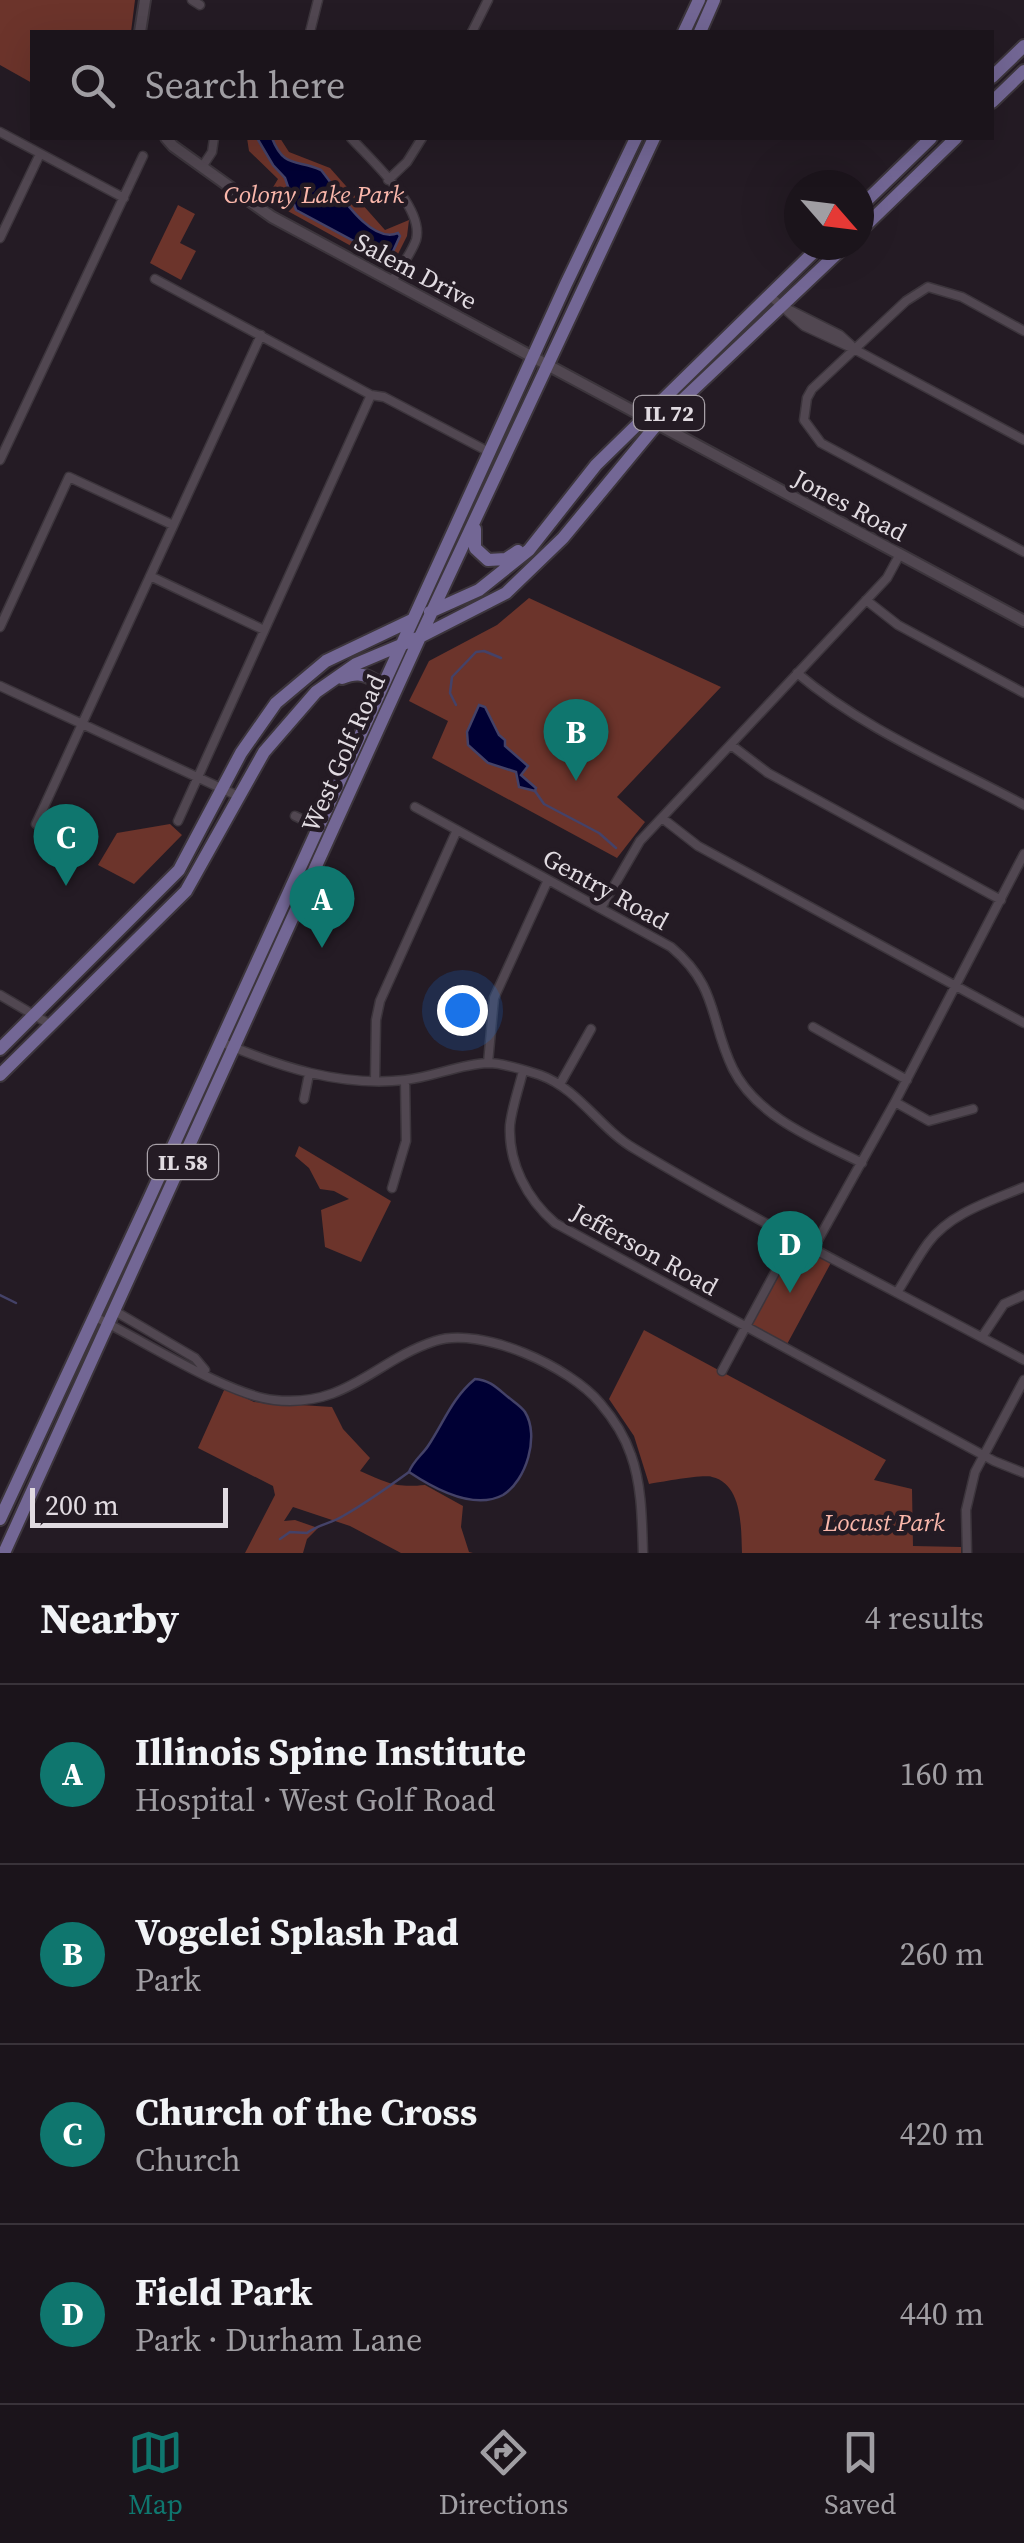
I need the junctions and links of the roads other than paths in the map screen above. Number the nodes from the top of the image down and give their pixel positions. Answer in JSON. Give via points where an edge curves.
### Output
{"nodes":[{"id":1,"x":145,"y":0,"type":"edge"},
{"id":2,"x":318,"y":0,"type":"edge"},
{"id":3,"x":488,"y":0,"type":"edge"},
{"id":4,"x":714,"y":0,"type":"edge"},
{"id":5,"x":697,"y":1,"type":"edge"},
{"id":6,"x":140,"y":30,"type":"edge"},
{"id":7,"x":310,"y":30,"type":"edge"},
{"id":8,"x":473,"y":30,"type":"edge"},
{"id":9,"x":685,"y":30,"type":"edge"},
{"id":10,"x":701,"y":30,"type":"edge"},
{"id":11,"x":1024,"y":46,"type":"edge"},
{"id":12,"x":1024,"y":71,"type":"edge"},
{"id":13,"x":994,"y":76,"type":"edge"},
{"id":14,"x":994,"y":100,"type":"edge"},
{"id":15,"x":0,"y":132,"type":"edge"},
{"id":16,"x":168,"y":140,"type":"edge"},
{"id":17,"x":214,"y":140,"type":"edge"},
{"id":18,"x":353,"y":140,"type":"edge"},
{"id":19,"x":421,"y":140,"type":"edge"},
{"id":20,"x":635,"y":140,"type":"edge"},
{"id":21,"x":653,"y":140,"type":"edge"},
{"id":22,"x":929,"y":140,"type":"edge"},
{"id":23,"x":954,"y":140,"type":"edge"},
{"id":24,"x":40,"y":154,"type":"junction"},
{"id":25,"x":143,"y":156,"type":"dead end"},
{"id":26,"x":202,"y":167,"type":"junction"},
{"id":27,"x":388,"y":180,"type":"junction"},
{"id":28,"x":874,"y":193,"type":"edge"},
{"id":29,"x":124,"y":198,"type":"junction"},
{"id":30,"x":874,"y":217,"type":"edge"},
{"id":31,"x":0,"y":238,"type":"edge"},
{"id":32,"x":805,"y":260,"type":"edge"},
{"id":33,"x":831,"y":260,"type":"edge"},
{"id":34,"x":155,"y":279,"type":"dead end"},
{"id":35,"x":392,"y":281,"type":"junction"},
{"id":36,"x":769,"y":295,"type":"junction"},
{"id":37,"x":783,"y":307,"type":"junction"},
{"id":38,"x":1024,"y":331,"type":"edge"},
{"id":39,"x":261,"y":335,"type":"junction"},
{"id":40,"x":854,"y":348,"type":"junction"},
{"id":41,"x":540,"y":361,"type":"junction"},
{"id":42,"x":372,"y":395,"type":"junction"},
{"id":43,"x":643,"y":415,"type":"junction"},
{"id":44,"x":658,"y":423,"type":"junction"},
{"id":45,"x":1024,"y":440,"type":"edge"},
{"id":46,"x":491,"y":453,"type":"junction"},
{"id":47,"x":0,"y":460,"type":"edge"},
{"id":48,"x":476,"y":519,"type":"junction"},
{"id":49,"x":173,"y":525,"type":"junction"},
{"id":50,"x":543,"y":531,"type":"junction"},
{"id":51,"x":1024,"y":552,"type":"edge"},
{"id":52,"x":900,"y":554,"type":"junction"},
{"id":53,"x":150,"y":576,"type":"junction"},
{"id":54,"x":866,"y":600,"type":"junction"},
{"id":55,"x":433,"y":611,"type":"junction"},
{"id":56,"x":412,"y":620,"type":"junction"},
{"id":57,"x":1024,"y":621,"type":"edge"},
{"id":58,"x":0,"y":627,"type":"edge"},
{"id":59,"x":264,"y":630,"type":"junction"},
{"id":60,"x":420,"y":637,"type":"junction"},
{"id":61,"x":402,"y":644,"type":"junction"},
{"id":62,"x":798,"y":674,"type":"junction"},
{"id":63,"x":330,"y":682,"type":"junction"},
{"id":64,"x":0,"y":686,"type":"edge"},
{"id":65,"x":1024,"y":694,"type":"edge"},
{"id":66,"x":377,"y":697,"type":"junction"},
{"id":67,"x":82,"y":724,"type":"junction"},
{"id":68,"x":731,"y":745,"type":"junction"},
{"id":69,"x":198,"y":778,"type":"junction"},
{"id":70,"x":223,"y":789,"type":"junction"},
{"id":71,"x":238,"y":796,"type":"junction"},
{"id":72,"x":1024,"y":805,"type":"edge"},
{"id":73,"x":415,"y":807,"type":"dead end"},
{"id":74,"x":295,"y":816,"type":"dead end"},
{"id":75,"x":662,"y":818,"type":"junction"},
{"id":76,"x":178,"y":821,"type":"dead end"},
{"id":77,"x":36,"y":824,"type":"dead end"},
{"id":78,"x":318,"y":827,"type":"junction"},
{"id":79,"x":457,"y":830,"type":"junction"},
{"id":80,"x":332,"y":834,"type":"junction"},
{"id":81,"x":1024,"y":854,"type":"edge"},
{"id":82,"x":548,"y":880,"type":"junction"},
{"id":83,"x":1001,"y":900,"type":"junction"},
{"id":84,"x":601,"y":908,"type":"junction"},
{"id":85,"x":956,"y":987,"type":"junction"},
{"id":86,"x":0,"y":996,"type":"edge"},
{"id":87,"x":35,"y":1014,"type":"junction"},
{"id":88,"x":1024,"y":1024,"type":"edge"},
{"id":89,"x":51,"y":1025,"type":"junction"},
{"id":90,"x":813,"y":1028,"type":"dead end"},
{"id":91,"x":591,"y":1029,"type":"dead end"},
{"id":92,"x":221,"y":1042,"type":"junction"},
{"id":93,"x":236,"y":1048,"type":"junction"},
{"id":94,"x":0,"y":1049,"type":"edge"},
{"id":95,"x":488,"y":1063,"type":"junction"},
{"id":96,"x":523,"y":1070,"type":"junction"},
{"id":97,"x":309,"y":1074,"type":"junction"},
{"id":98,"x":0,"y":1075,"type":"edge"},
{"id":99,"x":375,"y":1080,"type":"junction"},
{"id":100,"x":405,"y":1080,"type":"junction"},
{"id":101,"x":907,"y":1080,"type":"junction"},
{"id":102,"x":560,"y":1084,"type":"junction"},
{"id":103,"x":304,"y":1100,"type":"dead end"},
{"id":104,"x":895,"y":1102,"type":"junction"},
{"id":105,"x":973,"y":1109,"type":"dead end"},
{"id":106,"x":862,"y":1163,"type":"junction"},
{"id":107,"x":1024,"y":1187,"type":"edge"},
{"id":108,"x":392,"y":1188,"type":"dead end"},
{"id":109,"x":793,"y":1239,"type":"junction"},
{"id":110,"x":813,"y":1250,"type":"junction"},
{"id":111,"x":898,"y":1291,"type":"junction"},
{"id":112,"x":1024,"y":1294,"type":"edge"},
{"id":113,"x":98,"y":1310,"type":"junction"},
{"id":114,"x":112,"y":1317,"type":"junction"},
{"id":115,"x":747,"y":1328,"type":"junction"},
{"id":116,"x":982,"y":1337,"type":"junction"},
{"id":117,"x":1024,"y":1360,"type":"edge"},
{"id":118,"x":722,"y":1371,"type":"dead end"},
{"id":119,"x":1024,"y":1380,"type":"edge"},
{"id":120,"x":983,"y":1454,"type":"junction"},
{"id":121,"x":1024,"y":1472,"type":"edge"},
{"id":122,"x":0,"y":1519,"type":"edge"},
{"id":123,"x":4,"y":1553,"type":"edge"},
{"id":124,"x":643,"y":1553,"type":"edge"},
{"id":125,"x":967,"y":1553,"type":"edge"}],
"edges":[{"from":1,"to":6,"type":"street"},
{"from":2,"to":7,"type":"street"},
{"from":3,"to":8,"type":"street"},
{"from":4,"to":10,"type":"main road"},
{"from":5,"to":9,"type":"main road"},
{"from":11,"to":13,"type":"main road"},
{"from":12,"to":14,"type":"main road"},
{"from":15,"to":24,"type":"street"},
{"from":16,"to":26,"type":"street","name":"Salem Drive"},
{"from":17,"to":26,"type":"street"},
{"from":18,"to":27,"type":"street"},
{"from":19,"to":27,"type":"street"},
{"from":20,"to":41,"type":"main road","name":"West Golf Road","number":"IL 58"},
{"from":21,"to":41,"type":"main road","name":"West Golf Road","number":"IL 58"},
{"from":22,"to":28,"type":"main road"},
{"from":23,"to":30,"type":"main road"},
{"from":24,"to":29,"type":"street"},
{"from":24,"to":31,"type":"street"},
{"from":25,"to":29,"type":"street"},
{"from":26,"to":35,"type":"street","name":"Salem Drive","via":[[272,217]]},
{"from":27,"to":35,"type":"street","via":[[418,226]]},
{"from":29,"to":47,"type":"street"},
{"from":32,"to":36,"type":"main road","number":"IL 72"},
{"from":33,"to":37,"type":"main road","number":"IL 72"},
{"from":34,"to":39,"type":"street"},
{"from":35,"to":41,"type":"street","name":"Salem Drive"},
{"from":36,"to":37,"type":"street"},
{"from":36,"to":43,"type":"main road","number":"IL 72"},
{"from":37,"to":40,"type":"street"},
{"from":37,"to":44,"type":"main road","number":"IL 72"},
{"from":38,"to":40,"type":"street","via":[[962,297],[928,287]]},
{"from":39,"to":42,"type":"street"},
{"from":39,"to":49,"type":"street"},
{"from":40,"to":45,"type":"street"},
{"from":40,"to":51,"type":"street","via":[[807,398],[804,420],[821,443]]},
{"from":41,"to":43,"type":"street","name":"Salem Drive"},
{"from":41,"to":46,"type":"main road","name":"West Golf Road","number":"IL 58"},
{"from":41,"to":48,"type":"main road","name":"West Golf Road","number":"IL 58"},
{"from":42,"to":46,"type":"street"},
{"from":42,"to":59,"type":"street"},
{"from":43,"to":44,"type":"street","name":"Salem Drive"},
{"from":43,"to":50,"type":"main road","number":"IL 72"},
{"from":44,"to":52,"type":"street","name":"Jones Road"},
{"from":44,"to":60,"type":"main road","number":"IL 72","via":[[519,582]]},
{"from":46,"to":56,"type":"main road","name":"West Golf Road","number":"IL 58"},
{"from":48,"to":50,"type":"main road","via":[[475,546],[492,562]]},
{"from":48,"to":55,"type":"main road","name":"West Golf Road","number":"IL 58"},
{"from":49,"to":53,"type":"street"},
{"from":49,"to":58,"type":"street","via":[[69,477]]},
{"from":50,"to":55,"type":"main road","number":"IL 72","via":[[493,580]]},
{"from":52,"to":54,"type":"street"},
{"from":52,"to":57,"type":"street","name":"Jones Road"},
{"from":53,"to":59,"type":"street"},
{"from":53,"to":67,"type":"street"},
{"from":54,"to":62,"type":"street"},
{"from":54,"to":65,"type":"street","via":[[898,625]]},
{"from":55,"to":56,"type":"main road","number":"IL 72"},
{"from":55,"to":60,"type":"main road","name":"West Golf Road","number":"IL 58"},
{"from":56,"to":61,"type":"main road","name":"West Golf Road","number":"IL 58"},
{"from":56,"to":70,"type":"main road","number":"IL 72","via":[[303,678],[256,730]]},
{"from":59,"to":69,"type":"street"},
{"from":60,"to":61,"type":"main road","number":"IL 72"},
{"from":60,"to":80,"type":"main road","name":"West Golf Road","number":"IL 58"},
{"from":61,"to":63,"type":"main road","number":"IL 72"},
{"from":61,"to":66,"type":"main road","name":"West Golf Road","number":"IL 58"},
{"from":62,"to":68,"type":"street"},
{"from":62,"to":72,"type":"street","via":[[856,715]]},
{"from":63,"to":66,"type":"main road","via":[[362,674],[374,680]]},
{"from":63,"to":71,"type":"main road","number":"IL 72","via":[[288,721]]},
{"from":64,"to":67,"type":"street"},
{"from":66,"to":78,"type":"main road","name":"West Golf Road","number":"IL 58"},
{"from":67,"to":69,"type":"street"},
{"from":67,"to":77,"type":"street"},
{"from":68,"to":75,"type":"street"},
{"from":68,"to":83,"type":"street","via":[[768,773]]},
{"from":69,"to":70,"type":"street"},
{"from":69,"to":76,"type":"street"},
{"from":70,"to":71,"type":"street"},
{"from":70,"to":87,"type":"main road","number":"IL 72","via":[[179,870]]},
{"from":71,"to":89,"type":"main road","number":"IL 72","via":[[186,892]]},
{"from":73,"to":79,"type":"street","name":"Gentry Road"},
{"from":74,"to":78,"type":"street"},
{"from":75,"to":84,"type":"street","via":[[630,854]]},
{"from":75,"to":85,"type":"street","via":[[698,846]]},
{"from":78,"to":80,"type":"street"},
{"from":78,"to":92,"type":"main road","name":"West Golf Road","number":"IL 58"},
{"from":79,"to":82,"type":"street","name":"Gentry Road"},
{"from":79,"to":99,"type":"street","via":[[380,1001]]},
{"from":80,"to":93,"type":"main road","name":"West Golf Road","number":"IL 58"},
{"from":81,"to":83,"type":"street"},
{"from":82,"to":84,"type":"street","name":"Gentry Road"},
{"from":82,"to":95,"type":"street","via":[[494,998]]},
{"from":83,"to":85,"type":"street"},
{"from":84,"to":106,"type":"street","name":"Gentry Road","via":[[690,965],[709,995],[732,1068],[758,1103]]},
{"from":85,"to":88,"type":"street"},
{"from":85,"to":101,"type":"street"},
{"from":86,"to":87,"type":"street"},
{"from":87,"to":89,"type":"street"},
{"from":87,"to":94,"type":"main road","number":"IL 72"},
{"from":89,"to":98,"type":"main road","number":"IL 72"},
{"from":90,"to":101,"type":"street"},
{"from":91,"to":102,"type":"street"},
{"from":92,"to":93,"type":"street"},
{"from":92,"to":113,"type":"main road","name":"West Golf Road","number":"IL 58"},
{"from":93,"to":97,"type":"street"},
{"from":93,"to":114,"type":"main road","name":"West Golf Road","number":"IL 58"},
{"from":95,"to":96,"type":"street"},
{"from":95,"to":100,"type":"street"},
{"from":96,"to":102,"type":"street"},
{"from":96,"to":115,"type":"street","name":"Jefferson Road","via":[[510,1126],[517,1172],[538,1208],[564,1230]]},
{"from":97,"to":99,"type":"street"},
{"from":97,"to":103,"type":"street"},
{"from":99,"to":100,"type":"street"},
{"from":100,"to":108,"type":"street","via":[[406,1141]]},
{"from":101,"to":104,"type":"street"},
{"from":102,"to":109,"type":"street","via":[[625,1143]]},
{"from":104,"to":105,"type":"street","via":[[930,1121]]},
{"from":104,"to":106,"type":"street"},
{"from":106,"to":110,"type":"street"},
{"from":107,"to":111,"type":"street","via":[[947,1224]]},
{"from":109,"to":110,"type":"street"},
{"from":109,"to":115,"type":"street"},
{"from":110,"to":111,"type":"street"},
{"from":111,"to":116,"type":"street"},
{"from":112,"to":116,"type":"street","via":[[1004,1304]]},
{"from":113,"to":114,"type":"street"},
{"from":113,"to":122,"type":"main road","name":"West Golf Road","number":"IL 58"},
{"from":114,"to":123,"type":"main road","name":"West Golf Road","number":"IL 58"},
{"from":114,"to":124,"type":"street","via":[[256,1396],[308,1401],[342,1391],[437,1340],[485,1338],[516,1349],[599,1401],[625,1441],[637,1480]]},
{"from":115,"to":118,"type":"street"},
{"from":115,"to":120,"type":"street","name":"Jefferson Road"},
{"from":116,"to":117,"type":"street"},
{"from":119,"to":120,"type":"street"},
{"from":120,"to":121,"type":"street","name":"Jefferson Road"},
{"from":120,"to":125,"type":"street","via":[[966,1510]]}]}
